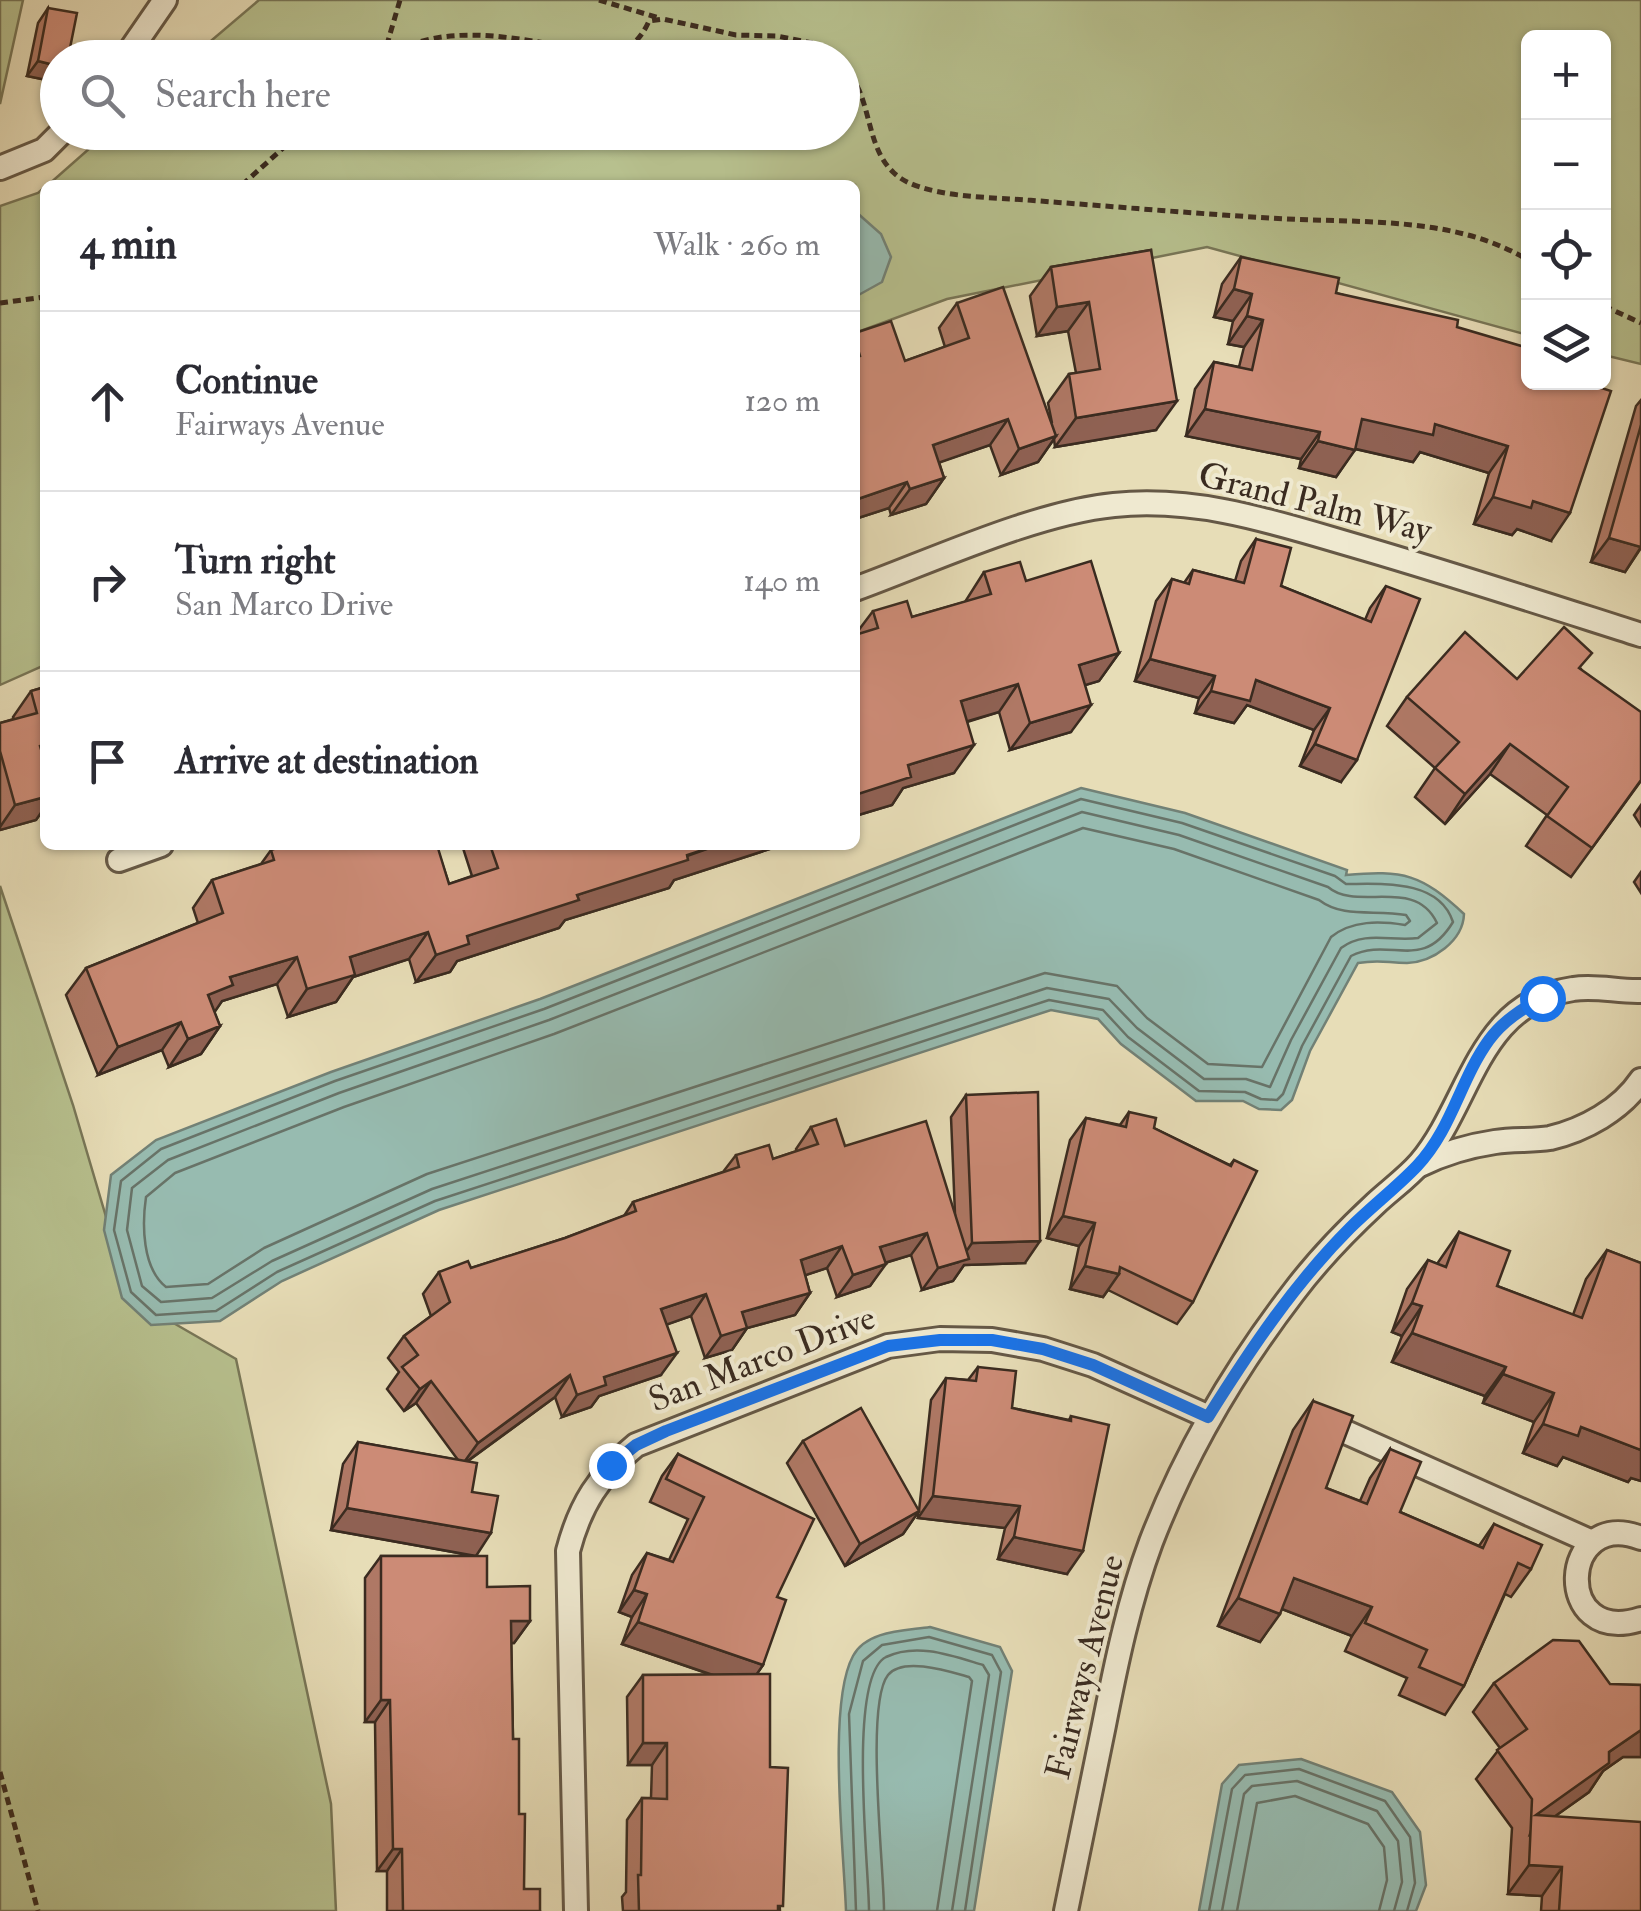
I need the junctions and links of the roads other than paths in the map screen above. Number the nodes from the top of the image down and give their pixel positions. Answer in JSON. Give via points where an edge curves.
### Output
{"nodes":[{"id":1,"x":165,"y":0,"type":"edge"},
{"id":2,"x":137,"y":40,"type":"edge"},
{"id":3,"x":44,"y":150,"type":"edge"},
{"id":4,"x":0,"y":168,"type":"edge"},
{"id":5,"x":860,"y":587,"type":"edge"},
{"id":6,"x":1641,"y":636,"type":"edge"},
{"id":7,"x":147,"y":850,"type":"edge"},
{"id":8,"x":119,"y":860,"type":"dead end"},
{"id":9,"x":1641,"y":991,"type":"edge"},
{"id":10,"x":1641,"y":1080,"type":"edge"},
{"id":11,"x":1417,"y":1166,"type":"junction"},
{"id":12,"x":1208,"y":1417,"type":"junction"},
{"id":13,"x":1332,"y":1426,"type":"edge"},
{"id":14,"x":1641,"y":1538,"type":"edge"},
{"id":15,"x":1592,"y":1542,"type":"junction"},
{"id":16,"x":1641,"y":1620,"type":"edge"},
{"id":17,"x":576,"y":1911,"type":"edge"},
{"id":18,"x":1066,"y":1911,"type":"edge"}],
"edges":[{"from":1,"to":2,"type":"street"},
{"from":3,"to":4,"type":"street"},
{"from":5,"to":6,"type":"street","name":"Grand Palm Way","via":[[1067,514],[1155,502],[1244,514]]},
{"from":7,"to":8,"type":"street"},
{"from":9,"to":11,"type":"street","name":"Fairways Avenue","via":[[1571,989],[1514,1014],[1490,1038],[1452,1116]]},
{"from":10,"to":11,"type":"street","name":"Fairways Avenue","via":[[1608,1113],[1580,1128],[1458,1149]]},
{"from":11,"to":12,"type":"street","name":"Fairways Avenue","via":[[1296,1288]]},
{"from":12,"to":17,"type":"street","name":"San Marco Drive","via":[[1043,1349],[940,1340],[888,1346],[636,1445],[590,1490],[568,1551]]},
{"from":12,"to":18,"type":"street","name":"Fairways Avenue","via":[[1150,1545],[1122,1634]]},
{"from":13,"to":15,"type":"street"},
{"from":14,"to":15,"type":"street","via":[[1622,1532]]},
{"from":15,"to":16,"type":"street","via":[[1576,1569],[1579,1597],[1612,1624]]}]}
